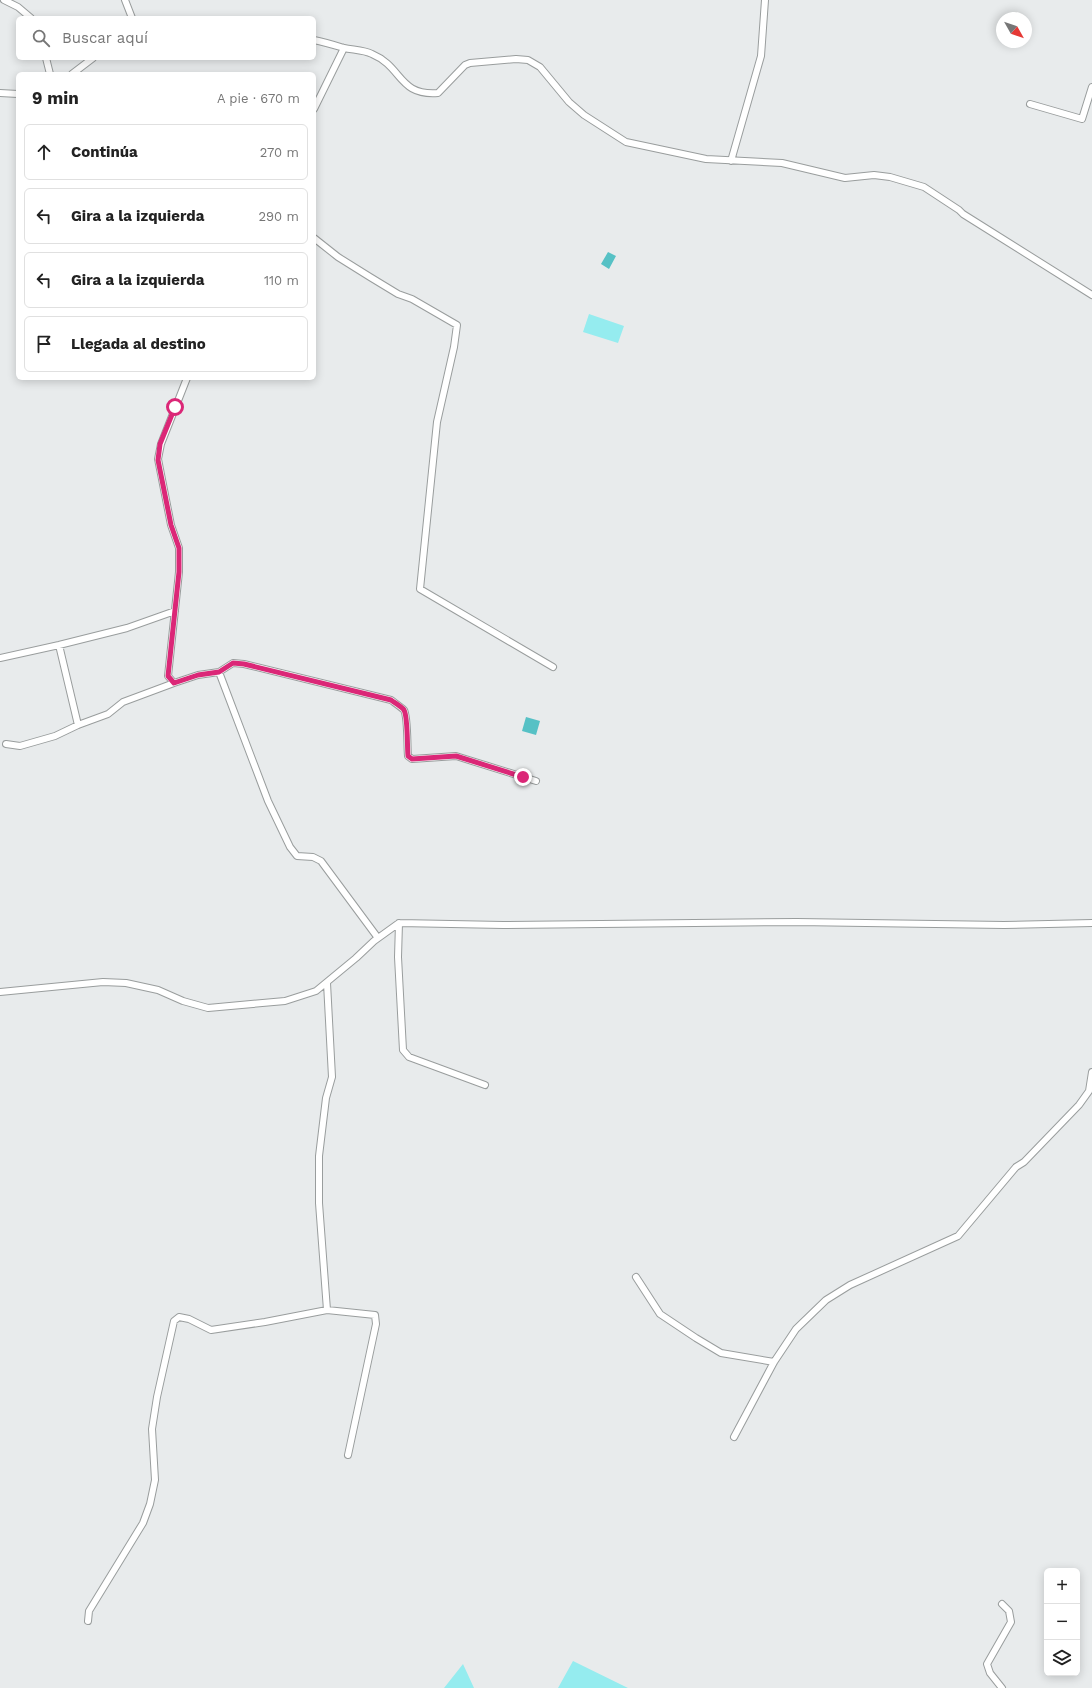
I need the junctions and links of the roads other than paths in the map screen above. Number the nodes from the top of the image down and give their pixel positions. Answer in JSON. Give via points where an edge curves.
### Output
{"nodes":[{"id":1,"x":4,"y":0,"type":"edge"},
{"id":2,"x":125,"y":0,"type":"edge"},
{"id":3,"x":765,"y":0,"type":"edge"},
{"id":4,"x":29,"y":16,"type":"edge"},
{"id":5,"x":131,"y":16,"type":"edge"},
{"id":6,"x":316,"y":41,"type":"edge"},
{"id":7,"x":344,"y":48,"type":"junction"},
{"id":8,"x":46,"y":60,"type":"edge"},
{"id":9,"x":90,"y":60,"type":"edge"},
{"id":10,"x":50,"y":72,"type":"edge"},
{"id":11,"x":75,"y":72,"type":"edge"},
{"id":12,"x":1092,"y":87,"type":"edge"},
{"id":13,"x":0,"y":94,"type":"edge"},
{"id":14,"x":16,"y":94,"type":"edge"},
{"id":15,"x":1030,"y":104,"type":"dead end"},
{"id":16,"x":316,"y":106,"type":"edge"},
{"id":17,"x":731,"y":161,"type":"junction"},
{"id":18,"x":316,"y":240,"type":"edge"},
{"id":19,"x":1092,"y":295,"type":"edge"},
{"id":20,"x":186,"y":380,"type":"edge"},
{"id":21,"x":176,"y":611,"type":"junction"},
{"id":22,"x":59,"y":645,"type":"junction"},
{"id":23,"x":0,"y":658,"type":"edge"},
{"id":24,"x":553,"y":667,"type":"dead end"},
{"id":25,"x":219,"y":672,"type":"junction"},
{"id":26,"x":174,"y":683,"type":"junction"},
{"id":27,"x":78,"y":725,"type":"junction"},
{"id":28,"x":6,"y":744,"type":"dead end"},
{"id":29,"x":536,"y":781,"type":"dead end"},
{"id":30,"x":399,"y":923,"type":"junction"},
{"id":31,"x":1092,"y":923,"type":"edge"},
{"id":32,"x":378,"y":938,"type":"junction"},
{"id":33,"x":327,"y":983,"type":"junction"},
{"id":34,"x":0,"y":992,"type":"edge"},
{"id":35,"x":1092,"y":1072,"type":"edge"},
{"id":36,"x":485,"y":1085,"type":"dead end"},
{"id":37,"x":636,"y":1277,"type":"dead end"},
{"id":38,"x":327,"y":1310,"type":"junction"},
{"id":39,"x":774,"y":1362,"type":"junction"},
{"id":40,"x":734,"y":1437,"type":"dead end"},
{"id":41,"x":348,"y":1456,"type":"dead end"},
{"id":42,"x":1002,"y":1604,"type":"dead end"},
{"id":43,"x":88,"y":1621,"type":"dead end"},
{"id":44,"x":1002,"y":1688,"type":"edge"}],
"edges":[{"from":1,"to":4,"type":"street"},
{"from":2,"to":5,"type":"street"},
{"from":3,"to":17,"type":"street","via":[[761,56]]},
{"from":6,"to":7,"type":"street"},
{"from":7,"to":16,"type":"street"},
{"from":7,"to":17,"type":"street","via":[[371,53],[393,69],[410,89],[430,94],[438,93],[470,63],[528,60],[540,67],[569,102],[584,115],[626,142],[706,159]]},
{"from":8,"to":10,"type":"street"},
{"from":9,"to":11,"type":"street"},
{"from":12,"to":15,"type":"street","via":[[1082,119]]},
{"from":13,"to":14,"type":"street"},
{"from":17,"to":19,"type":"street","via":[[782,163],[845,178],[890,176],[924,187]]},
{"from":18,"to":24,"type":"street","via":[[370,277],[457,325],[437,422],[420,589]]},
{"from":20,"to":21,"type":"street","via":[[160,444],[158,460],[171,525],[179,548]]},
{"from":21,"to":22,"type":"street","via":[[127,628]]},
{"from":21,"to":26,"type":"street","via":[[168,676]]},
{"from":22,"to":23,"type":"street"},
{"from":22,"to":27,"type":"street"},
{"from":25,"to":26,"type":"street","via":[[198,675]]},
{"from":25,"to":29,"type":"street","via":[[233,663],[244,664],[391,700],[404,710],[406,715],[408,756],[412,759],[456,756]]},
{"from":25,"to":32,"type":"street","via":[[268,801],[290,847],[297,856],[313,857],[321,861]]},
{"from":26,"to":27,"type":"street","via":[[123,702],[108,714]]},
{"from":27,"to":28,"type":"street","via":[[55,736],[20,746]]},
{"from":30,"to":31,"type":"street"},
{"from":30,"to":32,"type":"street"},
{"from":30,"to":36,"type":"street","via":[[398,957],[403,1050],[409,1057]]},
{"from":32,"to":33,"type":"street"},
{"from":33,"to":34,"type":"street","via":[[305,996],[285,1001],[208,1008],[158,990],[126,983],[103,982]]},
{"from":33,"to":38,"type":"street","via":[[332,1077],[326,1098],[319,1156],[319,1203]]},
{"from":35,"to":39,"type":"street","via":[[1089,1090],[1079,1105],[1024,1162],[1016,1167],[958,1236],[850,1285],[826,1300],[796,1329]]},
{"from":37,"to":39,"type":"street","via":[[660,1314],[696,1338],[721,1353]]},
{"from":38,"to":41,"type":"street","via":[[375,1315],[376,1324]]},
{"from":38,"to":43,"type":"street","via":[[211,1330],[189,1319],[179,1317],[174,1321],[156,1397],[152,1429],[155,1480],[150,1504],[143,1523],[89,1611]]},
{"from":39,"to":40,"type":"street"},
{"from":42,"to":44,"type":"street","via":[[1009,1611],[1011,1622],[987,1664],[990,1673]]}]}
